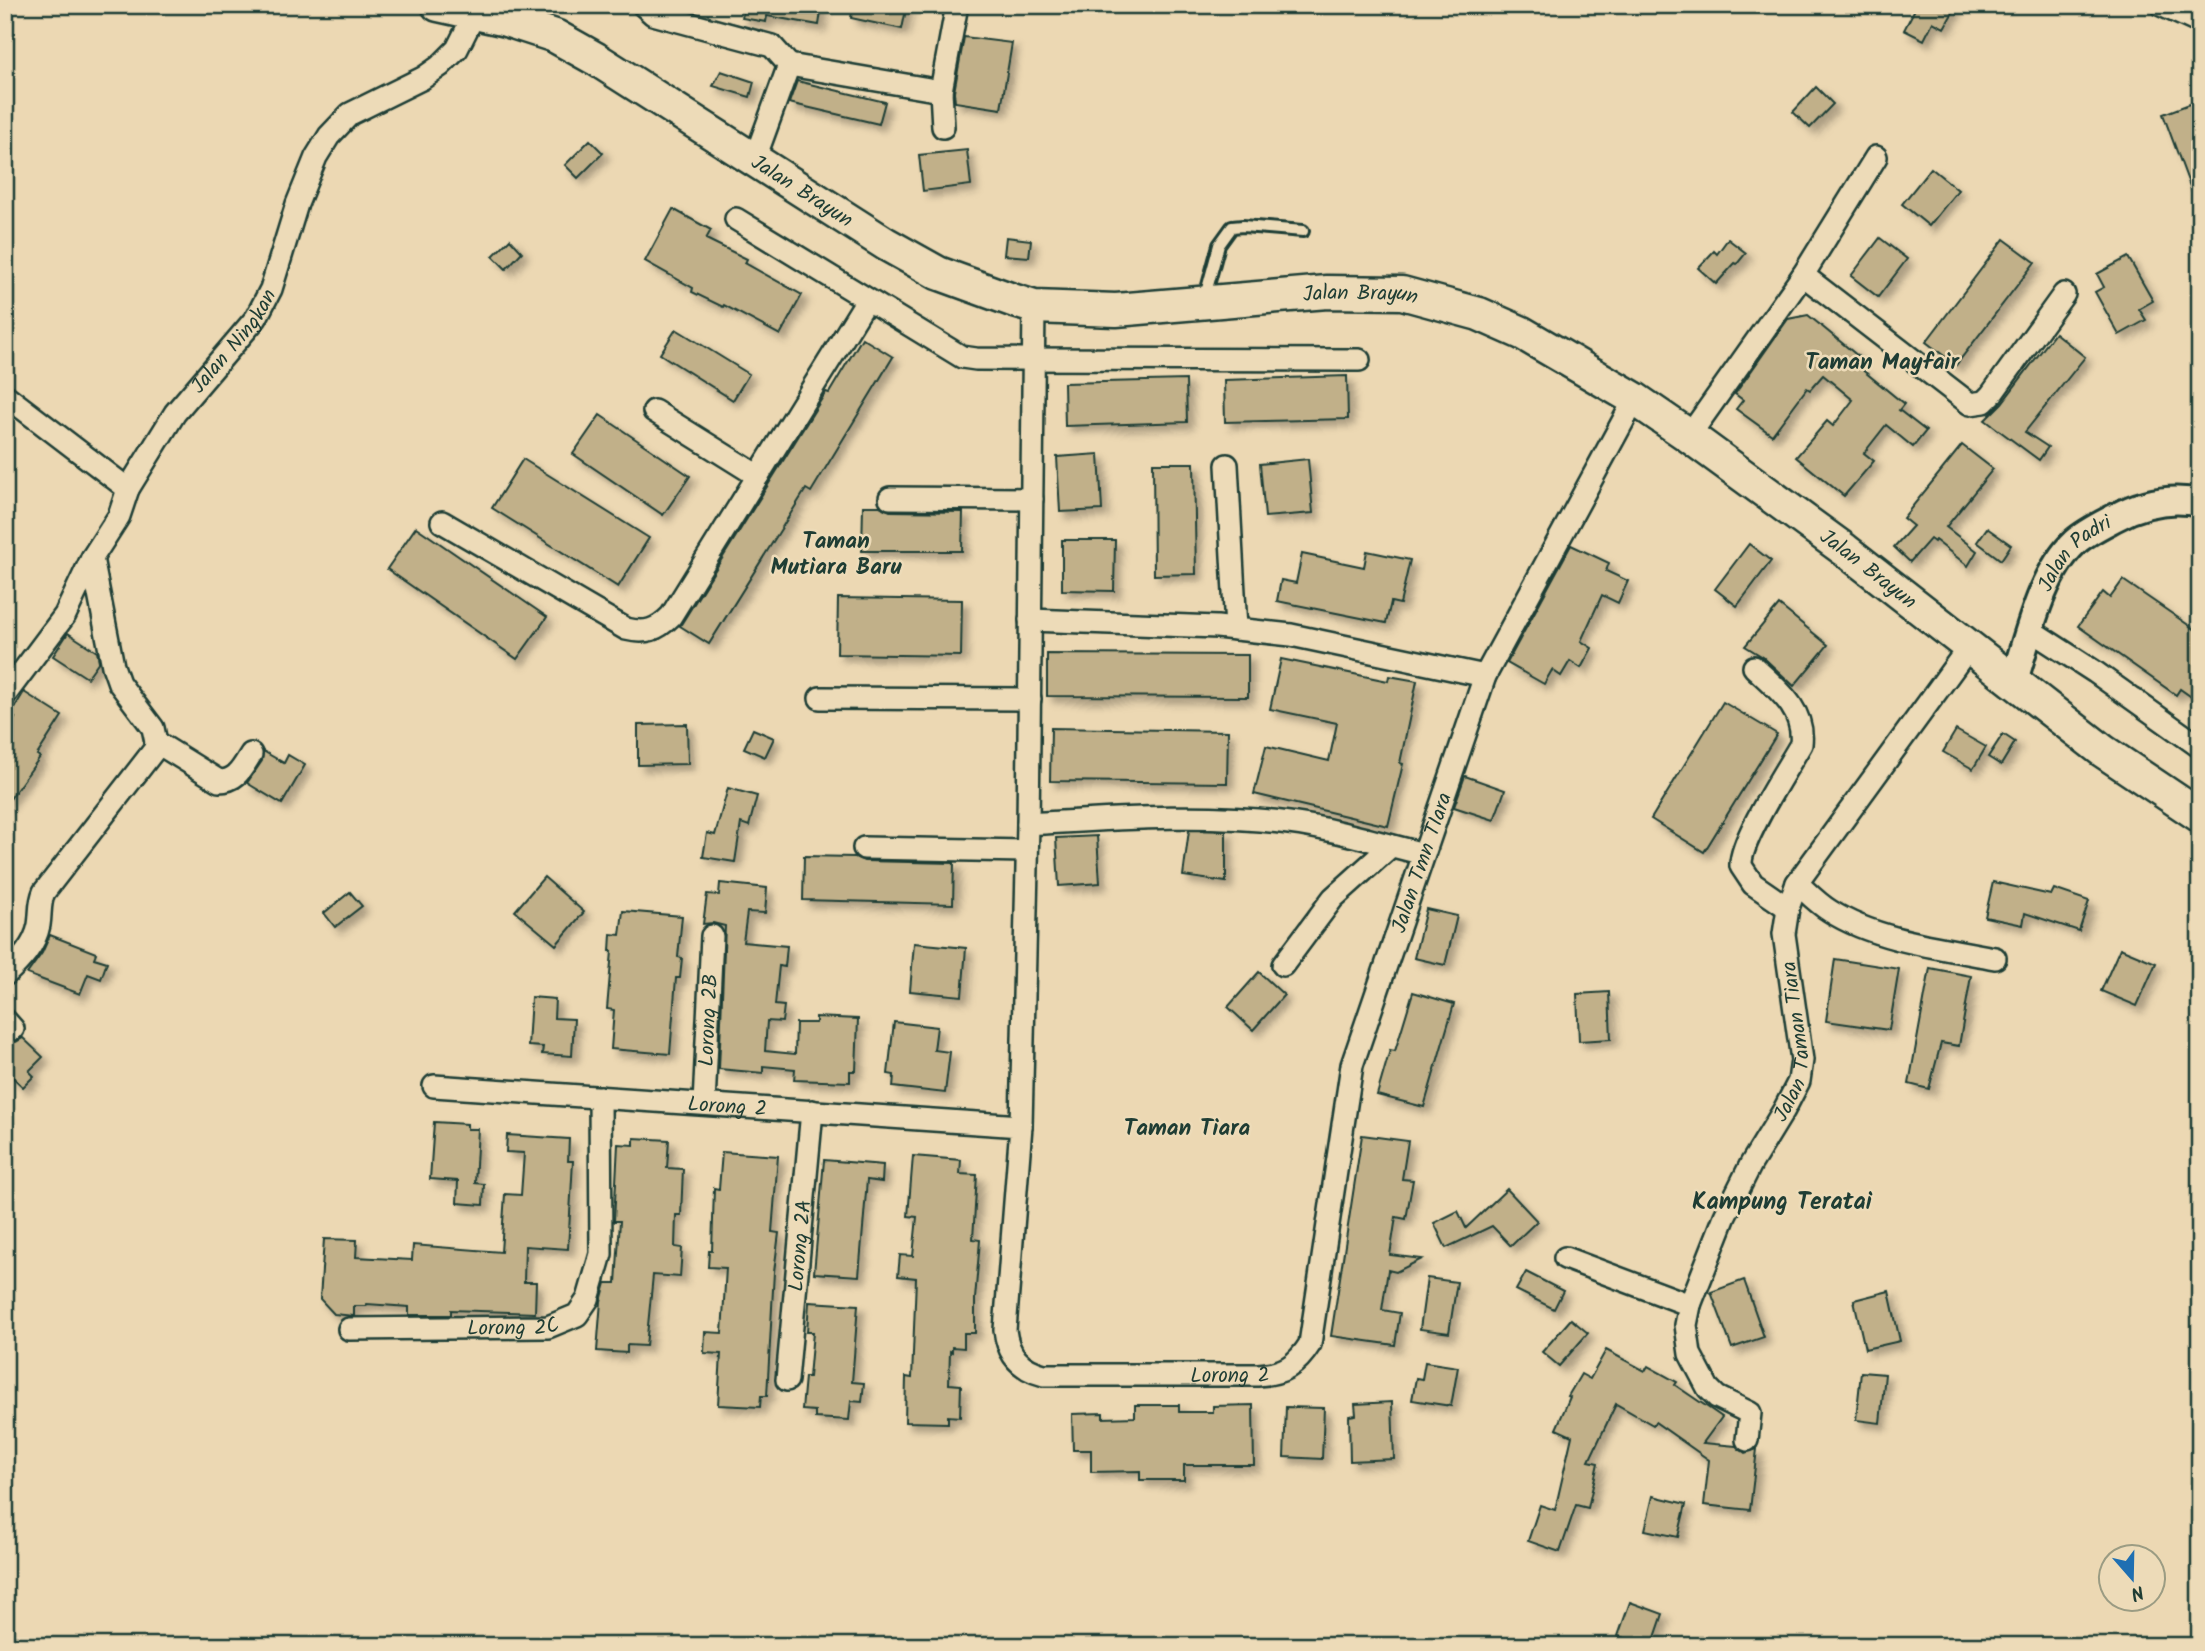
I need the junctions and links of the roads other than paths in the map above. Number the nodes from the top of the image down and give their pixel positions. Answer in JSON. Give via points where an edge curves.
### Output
{"nodes":[{"id":1,"x":438,"y":5,"type":"edge"},
{"id":2,"x":643,"y":5,"type":"edge"},
{"id":3,"x":957,"y":5,"type":"edge"},
{"id":4,"x":2161,"y":5,"type":"edge"},
{"id":5,"x":474,"y":15,"type":"junction"},
{"id":6,"x":2200,"y":23,"type":"edge"},
{"id":7,"x":789,"y":65,"type":"junction"},
{"id":8,"x":940,"y":91,"type":"junction"},
{"id":9,"x":943,"y":127,"type":"dead end"},
{"id":10,"x":1876,"y":157,"type":"dead end"},
{"id":11,"x":754,"y":161,"type":"junction"},
{"id":12,"x":736,"y":219,"type":"dead end"},
{"id":13,"x":1303,"y":231,"type":"dead end"},
{"id":14,"x":1803,"y":275,"type":"junction"},
{"id":15,"x":2064,"y":294,"type":"dead end"},
{"id":16,"x":867,"y":300,"type":"junction"},
{"id":17,"x":1203,"y":303,"type":"junction"},
{"id":18,"x":1034,"y":307,"type":"junction"},
{"id":19,"x":1033,"y":358,"type":"junction"},
{"id":20,"x":1359,"y":360,"type":"dead end"},
{"id":21,"x":5,"y":395,"type":"edge"},
{"id":22,"x":1635,"y":399,"type":"junction"},
{"id":23,"x":654,"y":411,"type":"dead end"},
{"id":24,"x":1689,"y":436,"type":"junction"},
{"id":25,"x":1227,"y":466,"type":"dead end"},
{"id":26,"x":758,"y":476,"type":"junction"},
{"id":27,"x":128,"y":489,"type":"junction"},
{"id":28,"x":890,"y":498,"type":"dead end"},
{"id":29,"x":1032,"y":499,"type":"junction"},
{"id":30,"x":2200,"y":503,"type":"edge"},
{"id":31,"x":442,"y":522,"type":"dead end"},
{"id":32,"x":92,"y":558,"type":"junction"},
{"id":33,"x":1030,"y":620,"type":"junction"},
{"id":34,"x":1236,"y":629,"type":"junction"},
{"id":35,"x":2030,"y":630,"type":"junction"},
{"id":36,"x":1969,"y":647,"type":"junction"},
{"id":37,"x":1754,"y":667,"type":"dead end"},
{"id":38,"x":1485,"y":676,"type":"junction"},
{"id":39,"x":2014,"y":680,"type":"junction"},
{"id":40,"x":5,"y":695,"type":"edge"},
{"id":41,"x":820,"y":698,"type":"dead end"},
{"id":42,"x":1030,"y":699,"type":"junction"},
{"id":43,"x":156,"y":742,"type":"junction"},
{"id":44,"x":2200,"y":747,"type":"edge"},
{"id":45,"x":251,"y":754,"type":"dead end"},
{"id":46,"x":2200,"y":816,"type":"edge"},
{"id":47,"x":1028,"y":824,"type":"junction"},
{"id":48,"x":1391,"y":846,"type":"junction"},
{"id":49,"x":864,"y":848,"type":"dead end"},
{"id":50,"x":1026,"y":851,"type":"junction"},
{"id":51,"x":1424,"y":855,"type":"junction"},
{"id":52,"x":1797,"y":883,"type":"junction"},
{"id":53,"x":1788,"y":908,"type":"junction"},
{"id":54,"x":712,"y":936,"type":"dead end"},
{"id":55,"x":1995,"y":958,"type":"dead end"},
{"id":56,"x":1283,"y":965,"type":"dead end"},
{"id":57,"x":5,"y":975,"type":"edge"},
{"id":58,"x":434,"y":1086,"type":"dead end"},
{"id":59,"x":600,"y":1097,"type":"junction"},
{"id":60,"x":704,"y":1104,"type":"junction"},
{"id":61,"x":812,"y":1111,"type":"junction"},
{"id":62,"x":1021,"y":1126,"type":"junction"},
{"id":63,"x":1565,"y":1258,"type":"dead end"},
{"id":64,"x":1690,"y":1305,"type":"junction"},
{"id":65,"x":349,"y":1329,"type":"dead end"},
{"id":66,"x":1302,"y":1358,"type":"joint"},
{"id":67,"x":787,"y":1380,"type":"dead end"},
{"id":68,"x":1747,"y":1440,"type":"dead end"}],
"edges":[{"from":1,"to":5,"type":"main road","name":"Jalan Brayun"},
{"from":2,"to":7,"type":"street","via":[[653,14],[772,46]]},
{"from":3,"to":8,"type":"street"},
{"from":4,"to":6,"type":"street"},
{"from":5,"to":11,"type":"main road","name":"Jalan Brayun","via":[[555,36]]},
{"from":5,"to":27,"type":"street","name":"Jalan Ningkan","via":[[457,49],[440,66],[350,114],[329,136],[297,204],[271,289],[256,318],[175,413]]},
{"from":7,"to":8,"type":"street"},
{"from":7,"to":11,"type":"street"},
{"from":8,"to":9,"type":"street"},
{"from":10,"to":14,"type":"street"},
{"from":11,"to":18,"type":"main road","name":"Jalan Brayun","via":[[938,273]]},
{"from":12,"to":16,"type":"street"},
{"from":13,"to":17,"type":"lane","via":[[1232,227],[1219,245]]},
{"from":14,"to":15,"type":"street","via":[[1970,404],[1984,402],[1991,395]]},
{"from":14,"to":24,"type":"street"},
{"from":16,"to":19,"type":"street","via":[[962,357]]},
{"from":16,"to":26,"type":"street"},
{"from":17,"to":18,"type":"main road","name":"Jalan Brayun","via":[[1116,310]]},
{"from":17,"to":22,"type":"main road","name":"Jalan Brayun","via":[[1327,292],[1402,293],[1479,314],[1511,328]]},
{"from":18,"to":19,"type":"street","name":"Lorong 2"},
{"from":19,"to":20,"type":"street"},
{"from":19,"to":29,"type":"street","name":"Lorong 2"},
{"from":21,"to":27,"type":"street"},
{"from":22,"to":24,"type":"main road","name":"Jalan Brayun"},
{"from":22,"to":38,"type":"street","name":"Jalan Tmn TIara"},
{"from":23,"to":26,"type":"street"},
{"from":24,"to":36,"type":"main road","name":"Jalan Brayun"},
{"from":25,"to":34,"type":"street"},
{"from":26,"to":31,"type":"street","via":[[671,616],[649,632],[626,629]]},
{"from":27,"to":32,"type":"street","name":"Jalan Ningkan","via":[[119,516]]},
{"from":28,"to":29,"type":"street"},
{"from":29,"to":33,"type":"street","name":"Lorong 2"},
{"from":30,"to":35,"type":"street","name":"Jalan Padri","via":[[2159,501],[2131,509],[2076,541],[2050,576]]},
{"from":32,"to":40,"type":"street","name":"Jalan Ningkan","via":[[65,615]]},
{"from":32,"to":43,"type":"street","via":[[116,674],[153,728]]},
{"from":33,"to":34,"type":"street"},
{"from":33,"to":42,"type":"street","name":"Lorong 2"},
{"from":34,"to":38,"type":"street","via":[[1291,635]]},
{"from":35,"to":39,"type":"street","name":"Jalan Padri"},
{"from":35,"to":44,"type":"street"},
{"from":36,"to":39,"type":"main road","name":"Jalan Brayun"},
{"from":36,"to":52,"type":"street","name":"Jalan Taman Tiara"},
{"from":37,"to":53,"type":"street","via":[[1792,704],[1802,735],[1743,852],[1741,866],[1753,884]]},
{"from":38,"to":51,"type":"street","name":"Jalan Tmn TIara"},
{"from":39,"to":46,"type":"main road","name":"Jalan Brayun","via":[[2103,751]]},
{"from":41,"to":42,"type":"street"},
{"from":42,"to":47,"type":"street","name":"Lorong 2"},
{"from":43,"to":45,"type":"street","via":[[219,781],[237,775]]},
{"from":43,"to":57,"type":"street","via":[[152,755],[44,892],[33,941]]},
{"from":47,"to":48,"type":"street","via":[[1233,818],[1289,823]]},
{"from":47,"to":50,"type":"street","name":"Lorong 2"},
{"from":48,"to":51,"type":"street"},
{"from":48,"to":56,"type":"street","via":[[1333,898]]},
{"from":49,"to":50,"type":"street"},
{"from":50,"to":62,"type":"street","name":"Lorong 2"},
{"from":51,"to":66,"type":"street","name":"Jalan Tmn TIara","via":[[1352,1065],[1310,1344]]},
{"from":52,"to":53,"type":"street","name":"Jalan Taman Tiara"},
{"from":52,"to":55,"type":"street","via":[[1844,919],[1920,944]]},
{"from":53,"to":64,"type":"street","name":"Jalan Taman Tiara","via":[[1784,934],[1802,1060],[1799,1081],[1725,1216]]},
{"from":54,"to":60,"type":"street","name":"Lorong 2B"},
{"from":58,"to":59,"type":"street","name":"Lorong 2"},
{"from":59,"to":60,"type":"street","name":"Lorong 2"},
{"from":59,"to":65,"type":"street","name":"Lorong 2C","via":[[601,1254],[588,1299],[577,1315],[548,1327]]},
{"from":60,"to":61,"type":"street","name":"Lorong 2"},
{"from":61,"to":62,"type":"street","name":"Lorong 2"},
{"from":61,"to":67,"type":"street","name":"Lorong 2A"},
{"from":62,"to":66,"type":"street","name":"Lorong 2","via":[[1005,1330],[1006,1343],[1020,1365],[1044,1375],[1258,1375],[1275,1374]]},
{"from":63,"to":64,"type":"street"},
{"from":64,"to":68,"type":"street","name":"Jalan Taman Tiara","via":[[1686,1325],[1690,1354],[1717,1397],[1748,1410]]}]}
